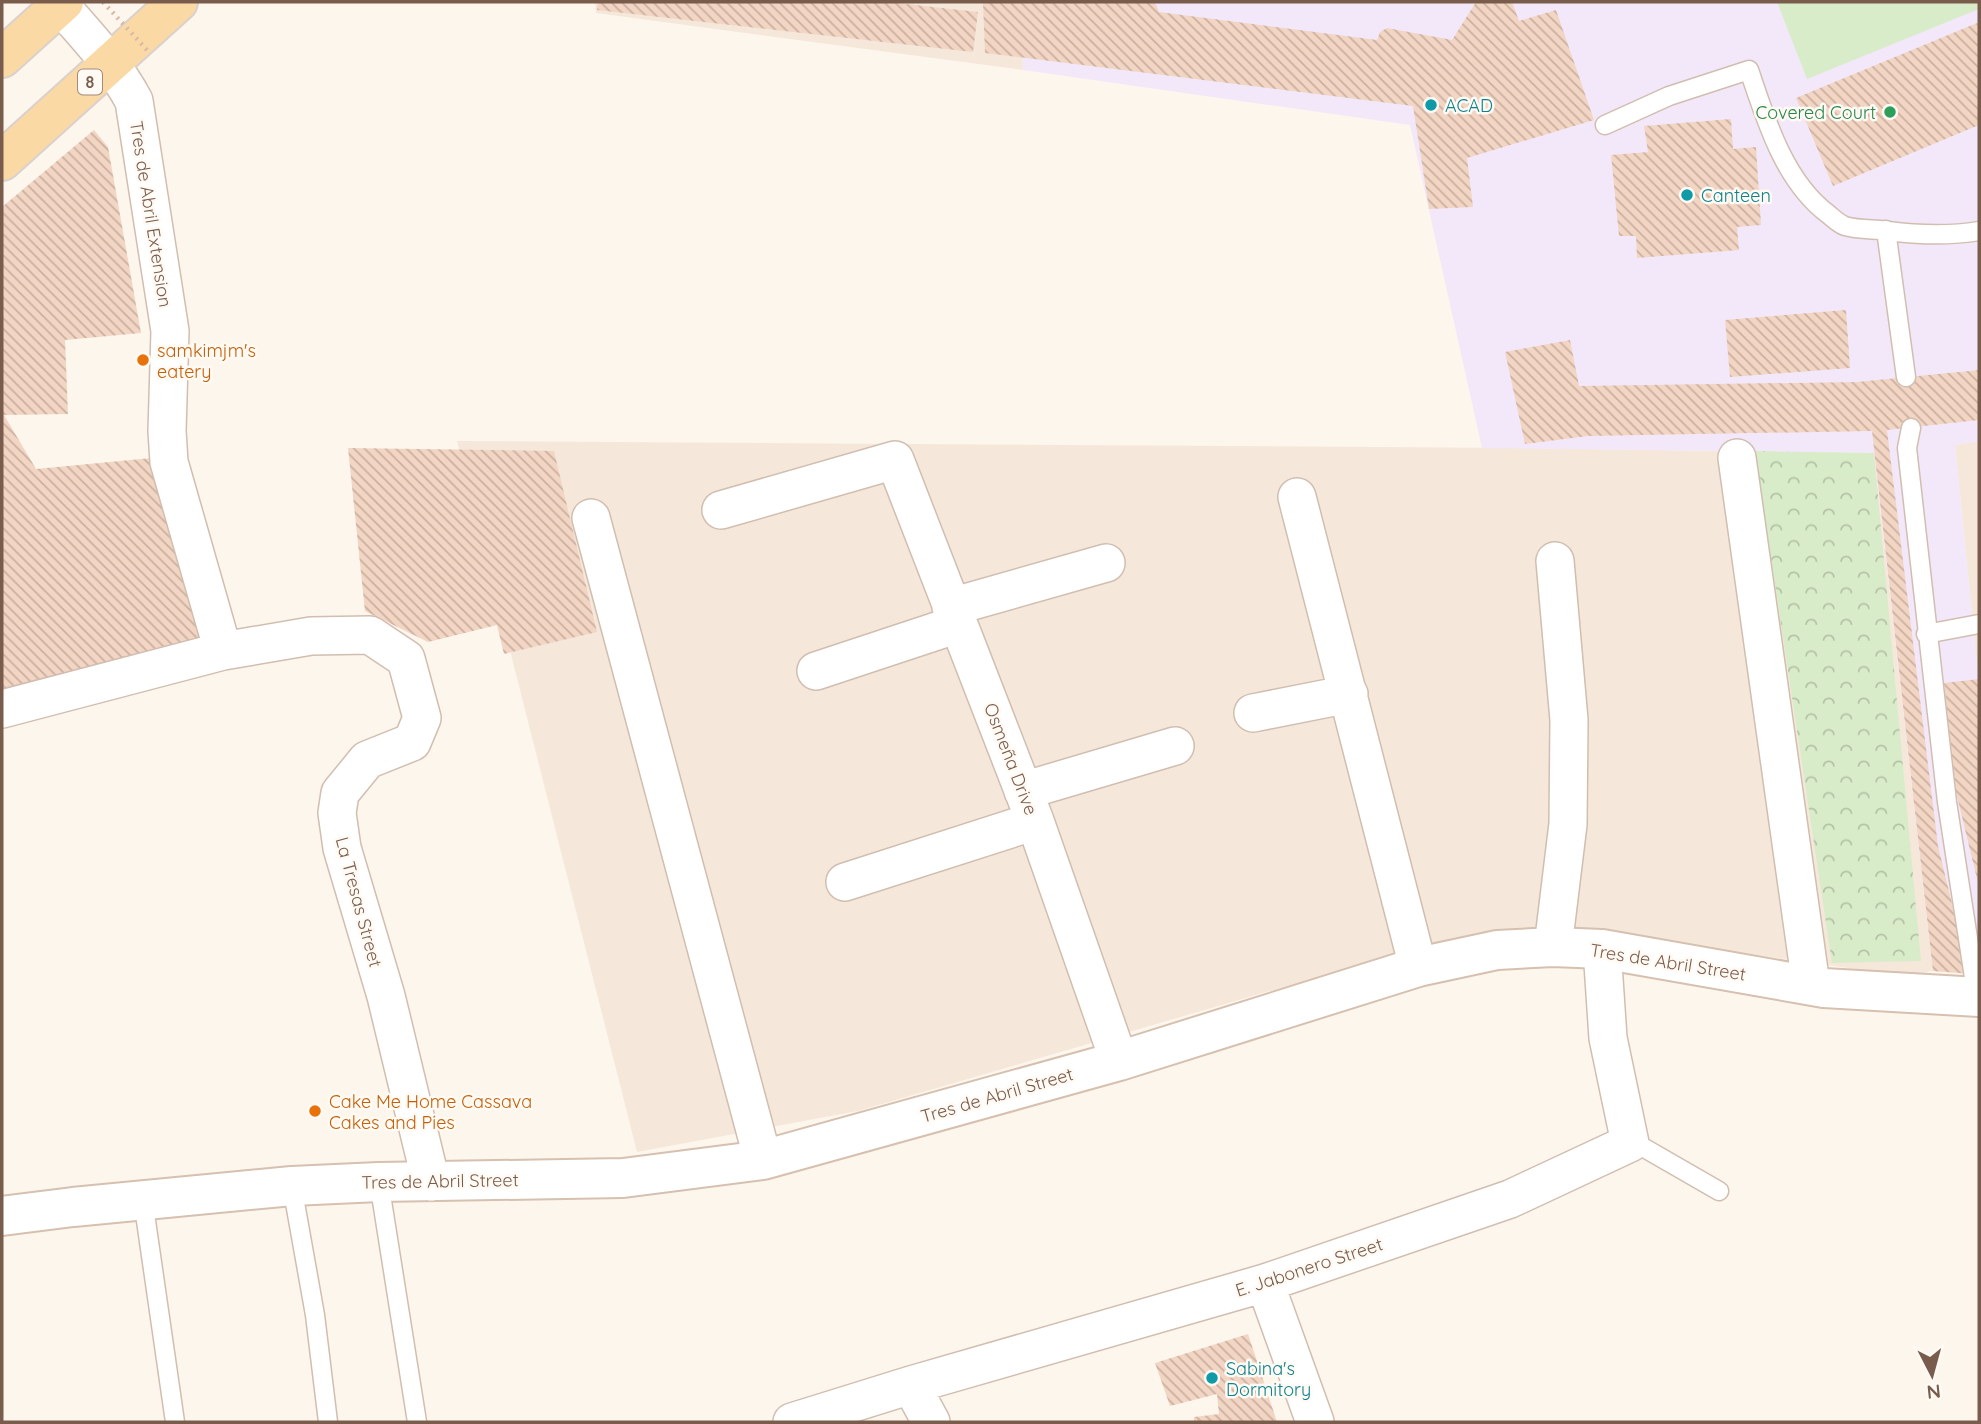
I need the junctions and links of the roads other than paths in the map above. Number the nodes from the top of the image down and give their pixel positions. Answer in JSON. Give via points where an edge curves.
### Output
{"nodes":[{"id":1,"x":178,"y":2,"type":"edge"},
{"id":2,"x":62,"y":4,"type":"edge"},
{"id":3,"x":2,"y":58,"type":"edge"},
{"id":4,"x":110,"y":63,"type":"junction"},
{"id":5,"x":1605,"y":125,"type":"dead end"},
{"id":6,"x":2,"y":161,"type":"edge"},
{"id":7,"x":1886,"y":230,"type":"junction"},
{"id":8,"x":1979,"y":231,"type":"edge"},
{"id":9,"x":1906,"y":377,"type":"dead end"},
{"id":10,"x":1911,"y":428,"type":"dead end"},
{"id":11,"x":1737,"y":458,"type":"dead end"},
{"id":12,"x":1297,"y":497,"type":"dead end"},
{"id":13,"x":721,"y":510,"type":"dead end"},
{"id":14,"x":591,"y":518,"type":"dead end"},
{"id":15,"x":1555,"y":561,"type":"dead end"},
{"id":16,"x":1106,"y":563,"type":"dead end"},
{"id":17,"x":955,"y":616,"type":"junction"},
{"id":18,"x":1979,"y":624,"type":"edge"},
{"id":19,"x":1926,"y":634,"type":"junction"},
{"id":20,"x":223,"y":651,"type":"junction"},
{"id":21,"x":816,"y":671,"type":"dead end"},
{"id":22,"x":1349,"y":694,"type":"junction"},
{"id":23,"x":2,"y":709,"type":"edge"},
{"id":24,"x":1253,"y":713,"type":"dead end"},
{"id":25,"x":1175,"y":746,"type":"dead end"},
{"id":26,"x":1029,"y":806,"type":"junction"},
{"id":27,"x":845,"y":882,"type":"dead end"},
{"id":28,"x":1553,"y":947,"type":"junction"},
{"id":29,"x":1602,"y":949,"type":"junction"},
{"id":30,"x":1418,"y":967,"type":"junction"},
{"id":31,"x":1811,"y":985,"type":"junction"},
{"id":32,"x":1978,"y":997,"type":"edge"},
{"id":33,"x":1119,"y":1061,"type":"junction"},
{"id":34,"x":1630,"y":1143,"type":"junction"},
{"id":35,"x":763,"y":1160,"type":"junction"},
{"id":36,"x":379,"y":1182,"type":"junction"},
{"id":37,"x":432,"y":1182,"type":"junction"},
{"id":38,"x":292,"y":1186,"type":"junction"},
{"id":39,"x":1719,"y":1192,"type":"dead end"},
{"id":40,"x":143,"y":1200,"type":"junction"},
{"id":41,"x":2,"y":1216,"type":"edge"},
{"id":42,"x":1265,"y":1283,"type":"junction"},
{"id":43,"x":911,"y":1385,"type":"junction"},
{"id":44,"x":175,"y":1422,"type":"edge"},
{"id":45,"x":328,"y":1422,"type":"edge"},
{"id":46,"x":416,"y":1422,"type":"edge"},
{"id":47,"x":792,"y":1422,"type":"edge"},
{"id":48,"x":931,"y":1422,"type":"edge"},
{"id":49,"x":1315,"y":1422,"type":"edge"}],
"edges":[{"from":1,"to":4,"type":"main road","number":"8"},
{"from":2,"to":3,"type":"main road"},
{"from":2,"to":4,"type":"street","name":"Tres de Abril Extension"},
{"from":4,"to":6,"type":"main road","number":"8"},
{"from":4,"to":20,"type":"street","name":"Tres de Abril Extension","via":[[134,101],[170,331],[169,462]]},
{"from":5,"to":7,"type":"lane","via":[[1669,96],[1749,70],[1763,112],[1800,187],[1844,226]]},
{"from":7,"to":8,"type":"lane","via":[[1955,235]]},
{"from":7,"to":9,"type":"lane"},
{"from":10,"to":19,"type":"lane","via":[[1907,449]]},
{"from":11,"to":31,"type":"street"},
{"from":12,"to":22,"type":"street"},
{"from":13,"to":17,"type":"street","name":"Osmeña Drive","via":[[895,460]]},
{"from":14,"to":35,"type":"street"},
{"from":15,"to":28,"type":"street","via":[[1569,733],[1568,824]]},
{"from":16,"to":17,"type":"street"},
{"from":17,"to":21,"type":"street"},
{"from":17,"to":26,"type":"street","name":"Osmeña Drive"},
{"from":18,"to":19,"type":"lane"},
{"from":19,"to":32,"type":"lane"},
{"from":20,"to":23,"type":"street","name":"La Tresas Street"},
{"from":20,"to":37,"type":"street","name":"La Tresas Street","via":[[311,636],[370,635],[405,659],[422,718],[412,742],[367,761],[340,793],[337,813],[342,848],[386,996]]},
{"from":22,"to":24,"type":"street"},
{"from":22,"to":30,"type":"street"},
{"from":25,"to":26,"type":"street"},
{"from":26,"to":27,"type":"street"},
{"from":26,"to":33,"type":"street","name":"Osmeña Drive"},
{"from":28,"to":29,"type":"street","name":"Tres de Abril Street"},
{"from":28,"to":30,"type":"street","name":"Tres de Abril Street","via":[[1497,950]]},
{"from":29,"to":31,"type":"street","name":"Tres de Abril Street"},
{"from":29,"to":34,"type":"street","via":[[1608,1038]]},
{"from":30,"to":33,"type":"street","name":"Tres de Abril Street"},
{"from":31,"to":32,"type":"street","name":"Tres de Abril Street"},
{"from":33,"to":35,"type":"street","name":"Tres de Abril Street"},
{"from":34,"to":39,"type":"lane"},
{"from":34,"to":42,"type":"street","name":"E. Jabonero Street","via":[[1510,1199]]},
{"from":35,"to":37,"type":"street","name":"Tres de Abril Street","via":[[624,1178]]},
{"from":36,"to":37,"type":"street","name":"Tres de Abril Street"},
{"from":36,"to":38,"type":"street","name":"Tres de Abril Street"},
{"from":36,"to":46,"type":"lane"},
{"from":38,"to":40,"type":"street","name":"Tres de Abril Street"},
{"from":38,"to":45,"type":"lane"},
{"from":40,"to":41,"type":"street","name":"Tres de Abril Street"},
{"from":40,"to":44,"type":"lane"},
{"from":42,"to":43,"type":"street","name":"E. Jabonero Street"},
{"from":42,"to":49,"type":"street"},
{"from":43,"to":47,"type":"street","name":"E. Jabonero Street"},
{"from":43,"to":48,"type":"street"}]}
